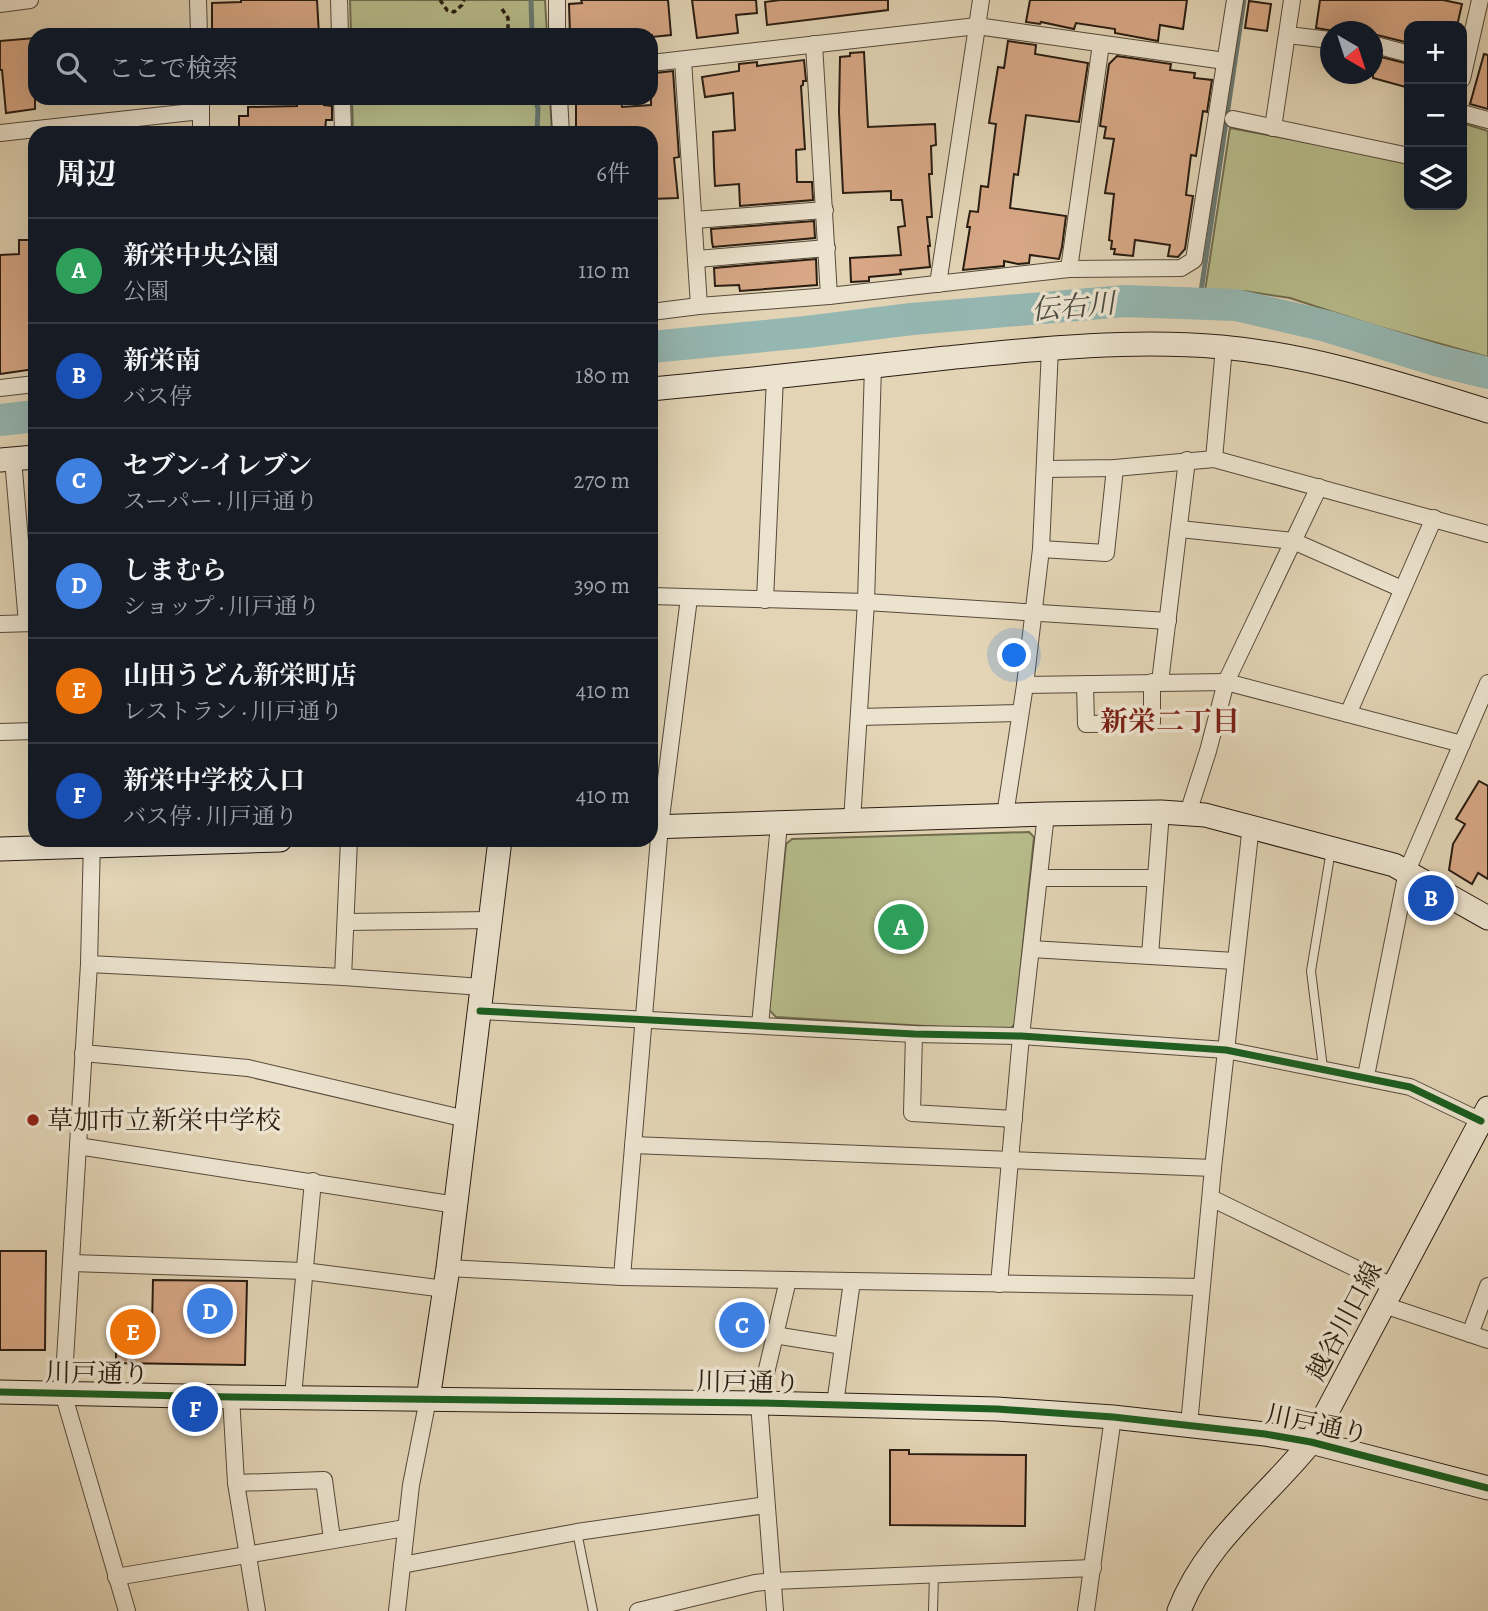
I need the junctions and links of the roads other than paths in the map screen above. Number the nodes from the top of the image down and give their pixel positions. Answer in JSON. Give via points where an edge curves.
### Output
{"nodes":[{"id":1,"x":30,"y":0,"type":"edge"},
{"id":2,"x":198,"y":0,"type":"edge"},
{"id":3,"x":339,"y":0,"type":"edge"},
{"id":4,"x":557,"y":0,"type":"edge"},
{"id":5,"x":981,"y":0,"type":"edge"},
{"id":6,"x":1235,"y":0,"type":"edge"},
{"id":7,"x":1292,"y":0,"type":"edge"},
{"id":8,"x":1480,"y":0,"type":"edge"},
{"id":9,"x":5,"y":2,"type":"edge"},
{"id":10,"x":977,"y":26,"type":"junction"},
{"id":11,"x":199,"y":28,"type":"edge"},
{"id":12,"x":340,"y":28,"type":"edge"},
{"id":13,"x":557,"y":28,"type":"edge"},
{"id":14,"x":1288,"y":36,"type":"junction"},
{"id":15,"x":1320,"y":39,"type":"edge"},
{"id":16,"x":814,"y":44,"type":"junction"},
{"id":17,"x":1101,"y":44,"type":"junction"},
{"id":18,"x":1383,"y":47,"type":"edge"},
{"id":19,"x":1404,"y":53,"type":"edge"},
{"id":20,"x":1467,"y":53,"type":"edge"},
{"id":21,"x":683,"y":60,"type":"junction"},
{"id":22,"x":1225,"y":61,"type":"junction"},
{"id":23,"x":658,"y":62,"type":"edge"},
{"id":24,"x":201,"y":105,"type":"edge"},
{"id":25,"x":342,"y":105,"type":"edge"},
{"id":26,"x":559,"y":105,"type":"edge"},
{"id":27,"x":1467,"y":114,"type":"edge"},
{"id":28,"x":1233,"y":119,"type":"dead end"},
{"id":29,"x":1488,"y":120,"type":"edge"},
{"id":30,"x":88,"y":126,"type":"edge"},
{"id":31,"x":201,"y":126,"type":"edge"},
{"id":32,"x":343,"y":126,"type":"edge"},
{"id":33,"x":561,"y":126,"type":"edge"},
{"id":34,"x":1273,"y":128,"type":"junction"},
{"id":35,"x":28,"y":131,"type":"edge"},
{"id":36,"x":0,"y":133,"type":"edge"},
{"id":37,"x":1404,"y":155,"type":"edge"},
{"id":38,"x":825,"y":210,"type":"junction"},
{"id":39,"x":694,"y":219,"type":"junction"},
{"id":40,"x":827,"y":248,"type":"junction"},
{"id":41,"x":697,"y":259,"type":"junction"},
{"id":42,"x":1069,"y":270,"type":"junction"},
{"id":43,"x":938,"y":284,"type":"junction"},
{"id":44,"x":829,"y":296,"type":"junction"},
{"id":45,"x":699,"y":306,"type":"junction"},
{"id":46,"x":658,"y":311,"type":"edge"},
{"id":47,"x":1224,"y":347,"type":"junction"},
{"id":48,"x":1050,"y":348,"type":"junction"},
{"id":49,"x":873,"y":366,"type":"junction"},
{"id":50,"x":775,"y":377,"type":"junction"},
{"id":51,"x":28,"y":385,"type":"edge"},
{"id":52,"x":0,"y":388,"type":"edge"},
{"id":53,"x":658,"y":388,"type":"edge"},
{"id":54,"x":1488,"y":411,"type":"edge"},
{"id":55,"x":16,"y":459,"type":"edge"},
{"id":56,"x":1214,"y":459,"type":"junction"},
{"id":57,"x":1188,"y":460,"type":"junction"},
{"id":58,"x":1115,"y":468,"type":"junction"},
{"id":59,"x":1046,"y":469,"type":"junction"},
{"id":60,"x":1319,"y":487,"type":"junction"},
{"id":61,"x":1434,"y":518,"type":"junction"},
{"id":62,"x":1180,"y":529,"type":"junction"},
{"id":63,"x":1488,"y":534,"type":"edge"},
{"id":64,"x":1293,"y":541,"type":"junction"},
{"id":65,"x":1041,"y":550,"type":"junction"},
{"id":66,"x":1402,"y":589,"type":"junction"},
{"id":67,"x":28,"y":590,"type":"edge"},
{"id":68,"x":658,"y":596,"type":"edge"},
{"id":69,"x":689,"y":598,"type":"junction"},
{"id":70,"x":765,"y":600,"type":"junction"},
{"id":71,"x":866,"y":602,"type":"junction"},
{"id":72,"x":1032,"y":611,"type":"junction"},
{"id":73,"x":1168,"y":621,"type":"junction"},
{"id":74,"x":28,"y":623,"type":"edge"},
{"id":75,"x":0,"y":624,"type":"edge"},
{"id":76,"x":1156,"y":682,"type":"junction"},
{"id":77,"x":1226,"y":682,"type":"junction"},
{"id":78,"x":1085,"y":684,"type":"junction"},
{"id":79,"x":1025,"y":685,"type":"junction"},
{"id":80,"x":1488,"y":686,"type":"edge"},
{"id":81,"x":1020,"y":713,"type":"junction"},
{"id":82,"x":1348,"y":714,"type":"junction"},
{"id":83,"x":859,"y":717,"type":"junction"},
{"id":84,"x":28,"y":731,"type":"edge"},
{"id":85,"x":0,"y":732,"type":"edge"},
{"id":86,"x":1462,"y":744,"type":"junction"},
{"id":87,"x":1161,"y":812,"type":"junction"},
{"id":88,"x":658,"y":813,"type":"edge"},
{"id":89,"x":1188,"y":813,"type":"junction"},
{"id":90,"x":1046,"y":814,"type":"junction"},
{"id":91,"x":1005,"y":815,"type":"junction"},
{"id":92,"x":852,"y":821,"type":"junction"},
{"id":93,"x":779,"y":824,"type":"junction"},
{"id":94,"x":1251,"y":825,"type":"junction"},
{"id":95,"x":658,"y":827,"type":"edge"},
{"id":96,"x":31,"y":847,"type":"edge"},
{"id":97,"x":92,"y":847,"type":"edge"},
{"id":98,"x":349,"y":847,"type":"edge"},
{"id":99,"x":499,"y":847,"type":"edge"},
{"id":100,"x":655,"y":847,"type":"edge"},
{"id":101,"x":1331,"y":847,"type":"junction"},
{"id":102,"x":0,"y":849,"type":"edge"},
{"id":103,"x":1407,"y":871,"type":"junction"},
{"id":104,"x":1039,"y":878,"type":"junction"},
{"id":105,"x":1156,"y":878,"type":"junction"},
{"id":106,"x":1488,"y":918,"type":"edge"},
{"id":107,"x":490,"y":920,"type":"junction"},
{"id":108,"x":346,"y":922,"type":"junction"},
{"id":109,"x":1031,"y":949,"type":"junction"},
{"id":110,"x":1150,"y":955,"type":"junction"},
{"id":111,"x":1235,"y":961,"type":"junction"},
{"id":112,"x":89,"y":964,"type":"junction"},
{"id":113,"x":343,"y":977,"type":"junction"},
{"id":114,"x":482,"y":987,"type":"junction"},
{"id":115,"x":480,"y":1011,"type":"junction"},
{"id":116,"x":644,"y":1021,"type":"junction"},
{"id":117,"x":760,"y":1025,"type":"junction"},
{"id":118,"x":914,"y":1034,"type":"junction"},
{"id":119,"x":1021,"y":1037,"type":"junction"},
{"id":120,"x":1226,"y":1050,"type":"junction"},
{"id":121,"x":83,"y":1053,"type":"junction"},
{"id":122,"x":1323,"y":1068,"type":"junction"},
{"id":123,"x":1366,"y":1076,"type":"junction"},
{"id":124,"x":1485,"y":1114,"type":"edge"},
{"id":125,"x":466,"y":1119,"type":"junction"},
{"id":126,"x":1014,"y":1119,"type":"junction"},
{"id":127,"x":633,"y":1145,"type":"junction"},
{"id":128,"x":78,"y":1146,"type":"junction"},
{"id":129,"x":1010,"y":1160,"type":"junction"},
{"id":130,"x":1213,"y":1168,"type":"junction"},
{"id":131,"x":313,"y":1181,"type":"junction"},
{"id":132,"x":1211,"y":1198,"type":"junction"},
{"id":133,"x":456,"y":1205,"type":"junction"},
{"id":134,"x":72,"y":1263,"type":"junction"},
{"id":135,"x":304,"y":1270,"type":"junction"},
{"id":136,"x":622,"y":1277,"type":"junction"},
{"id":137,"x":447,"y":1279,"type":"junction"},
{"id":138,"x":788,"y":1280,"type":"junction"},
{"id":139,"x":852,"y":1281,"type":"junction"},
{"id":140,"x":999,"y":1284,"type":"junction"},
{"id":141,"x":1488,"y":1286,"type":"edge"},
{"id":142,"x":1201,"y":1287,"type":"junction"},
{"id":143,"x":1389,"y":1296,"type":"junction"},
{"id":144,"x":1470,"y":1334,"type":"junction"},
{"id":145,"x":774,"y":1335,"type":"junction"},
{"id":146,"x":1488,"y":1340,"type":"edge"},
{"id":147,"x":843,"y":1346,"type":"junction"},
{"id":148,"x":0,"y":1392,"type":"edge"},
{"id":149,"x":63,"y":1393,"type":"junction"},
{"id":150,"x":293,"y":1396,"type":"junction"},
{"id":151,"x":231,"y":1397,"type":"junction"},
{"id":152,"x":428,"y":1399,"type":"junction"},
{"id":153,"x":759,"y":1403,"type":"junction"},
{"id":154,"x":835,"y":1404,"type":"junction"},
{"id":155,"x":1112,"y":1417,"type":"junction"},
{"id":156,"x":1189,"y":1425,"type":"junction"},
{"id":157,"x":1311,"y":1443,"type":"junction"},
{"id":158,"x":236,"y":1483,"type":"junction"},
{"id":159,"x":1488,"y":1488,"type":"edge"},
{"id":160,"x":766,"y":1505,"type":"junction"},
{"id":161,"x":405,"y":1528,"type":"junction"},
{"id":162,"x":577,"y":1532,"type":"junction"},
{"id":163,"x":331,"y":1539,"type":"junction"},
{"id":164,"x":248,"y":1554,"type":"junction"},
{"id":165,"x":402,"y":1565,"type":"junction"},
{"id":166,"x":1093,"y":1568,"type":"junction"},
{"id":167,"x":934,"y":1575,"type":"junction"},
{"id":168,"x":116,"y":1577,"type":"junction"},
{"id":169,"x":773,"y":1581,"type":"junction"},
{"id":170,"x":127,"y":1611,"type":"edge"},
{"id":171,"x":257,"y":1611,"type":"edge"},
{"id":172,"x":397,"y":1611,"type":"edge"},
{"id":173,"x":593,"y":1611,"type":"edge"},
{"id":174,"x":643,"y":1611,"type":"edge"},
{"id":175,"x":775,"y":1611,"type":"edge"},
{"id":176,"x":933,"y":1611,"type":"edge"},
{"id":177,"x":1086,"y":1611,"type":"edge"},
{"id":178,"x":1179,"y":1611,"type":"edge"}],
"edges":[{"from":1,"to":9,"type":"street"},
{"from":2,"to":11,"type":"street"},
{"from":3,"to":12,"type":"street"},
{"from":4,"to":13,"type":"street"},
{"from":5,"to":10,"type":"street"},
{"from":6,"to":22,"type":"street"},
{"from":7,"to":14,"type":"street"},
{"from":8,"to":20,"type":"street"},
{"from":10,"to":16,"type":"street"},
{"from":10,"to":17,"type":"street"},
{"from":10,"to":43,"type":"street"},
{"from":14,"to":15,"type":"street"},
{"from":14,"to":34,"type":"street"},
{"from":16,"to":21,"type":"street"},
{"from":16,"to":38,"type":"street"},
{"from":17,"to":22,"type":"street"},
{"from":17,"to":42,"type":"street"},
{"from":18,"to":19,"type":"street"},
{"from":21,"to":23,"type":"street"},
{"from":21,"to":39,"type":"street"},
{"from":22,"to":42,"type":"street","via":[[1194,260],[1181,268]]},
{"from":24,"to":30,"type":"street"},
{"from":24,"to":31,"type":"street"},
{"from":25,"to":32,"type":"street"},
{"from":26,"to":33,"type":"street"},
{"from":27,"to":29,"type":"street"},
{"from":28,"to":34,"type":"street"},
{"from":34,"to":37,"type":"street"},
{"from":35,"to":36,"type":"street"},
{"from":38,"to":39,"type":"street"},
{"from":38,"to":40,"type":"street"},
{"from":39,"to":41,"type":"street"},
{"from":40,"to":41,"type":"street"},
{"from":40,"to":44,"type":"street"},
{"from":41,"to":45,"type":"street"},
{"from":42,"to":43,"type":"street"},
{"from":43,"to":44,"type":"street"},
{"from":44,"to":45,"type":"street"},
{"from":45,"to":46,"type":"street"},
{"from":47,"to":48,"type":"street"},
{"from":47,"to":54,"type":"street","via":[[1386,379]]},
{"from":47,"to":56,"type":"street"},
{"from":48,"to":49,"type":"street"},
{"from":48,"to":59,"type":"street"},
{"from":49,"to":50,"type":"street"},
{"from":49,"to":71,"type":"street"},
{"from":50,"to":53,"type":"street"},
{"from":50,"to":70,"type":"street"},
{"from":51,"to":52,"type":"street"},
{"from":55,"to":67,"type":"street"},
{"from":56,"to":57,"type":"street"},
{"from":56,"to":60,"type":"street"},
{"from":57,"to":58,"type":"street"},
{"from":57,"to":62,"type":"street"},
{"from":58,"to":59,"type":"street"},
{"from":58,"to":65,"type":"street","via":[[1105,553]]},
{"from":59,"to":65,"type":"street"},
{"from":60,"to":61,"type":"street"},
{"from":60,"to":64,"type":"street"},
{"from":61,"to":63,"type":"street"},
{"from":61,"to":66,"type":"street"},
{"from":62,"to":64,"type":"street"},
{"from":62,"to":73,"type":"street"},
{"from":64,"to":66,"type":"street"},
{"from":64,"to":77,"type":"street"},
{"from":65,"to":72,"type":"street"},
{"from":66,"to":82,"type":"street"},
{"from":68,"to":69,"type":"street"},
{"from":69,"to":70,"type":"street"},
{"from":69,"to":88,"type":"street"},
{"from":70,"to":71,"type":"street"},
{"from":71,"to":72,"type":"street"},
{"from":71,"to":83,"type":"street"},
{"from":72,"to":73,"type":"street"},
{"from":72,"to":79,"type":"street"},
{"from":73,"to":76,"type":"street"},
{"from":74,"to":75,"type":"street"},
{"from":76,"to":77,"type":"street"},
{"from":76,"to":78,"type":"street"},
{"from":76,"to":78,"type":"street","via":[[1152,723],[1086,724]]},
{"from":77,"to":82,"type":"street"},
{"from":77,"to":89,"type":"street"},
{"from":78,"to":79,"type":"street"},
{"from":79,"to":81,"type":"street"},
{"from":80,"to":86,"type":"street"},
{"from":81,"to":83,"type":"street"},
{"from":81,"to":91,"type":"street"},
{"from":82,"to":86,"type":"street"},
{"from":83,"to":92,"type":"street"},
{"from":84,"to":85,"type":"street"},
{"from":86,"to":103,"type":"street"},
{"from":87,"to":89,"type":"street"},
{"from":87,"to":90,"type":"street"},
{"from":87,"to":105,"type":"street"},
{"from":89,"to":94,"type":"street"},
{"from":90,"to":91,"type":"street"},
{"from":90,"to":104,"type":"street"},
{"from":91,"to":92,"type":"street"},
{"from":92,"to":93,"type":"street"},
{"from":93,"to":95,"type":"street"},
{"from":93,"to":117,"type":"street"},
{"from":94,"to":101,"type":"street"},
{"from":94,"to":111,"type":"street"},
{"from":96,"to":102,"type":"street"},
{"from":97,"to":112,"type":"street"},
{"from":98,"to":108,"type":"street"},
{"from":99,"to":107,"type":"street"},
{"from":100,"to":116,"type":"street"},
{"from":101,"to":103,"type":"street"},
{"from":101,"to":122,"type":"lane","via":[[1311,971]]},
{"from":103,"to":106,"type":"street"},
{"from":103,"to":123,"type":"street"},
{"from":104,"to":105,"type":"street"},
{"from":104,"to":109,"type":"street"},
{"from":105,"to":110,"type":"street"},
{"from":107,"to":108,"type":"street"},
{"from":107,"to":114,"type":"street"},
{"from":108,"to":113,"type":"street"},
{"from":109,"to":110,"type":"street"},
{"from":109,"to":119,"type":"street"},
{"from":110,"to":111,"type":"street"},
{"from":111,"to":120,"type":"street"},
{"from":112,"to":113,"type":"street"},
{"from":112,"to":121,"type":"street"},
{"from":113,"to":114,"type":"street"},
{"from":114,"to":115,"type":"street"},
{"from":115,"to":116,"type":"street"},
{"from":115,"to":125,"type":"street"},
{"from":116,"to":117,"type":"street"},
{"from":116,"to":127,"type":"street"},
{"from":117,"to":118,"type":"street"},
{"from":118,"to":119,"type":"street"},
{"from":118,"to":126,"type":"street","via":[[912,1113]]},
{"from":119,"to":120,"type":"street"},
{"from":119,"to":126,"type":"street"},
{"from":120,"to":122,"type":"street"},
{"from":120,"to":130,"type":"street"},
{"from":121,"to":125,"type":"street","via":[[248,1068]]},
{"from":121,"to":128,"type":"street"},
{"from":122,"to":123,"type":"street"},
{"from":123,"to":124,"type":"street"},
{"from":124,"to":143,"type":"street","name":"越谷川口線"},
{"from":125,"to":133,"type":"street"},
{"from":126,"to":129,"type":"street"},
{"from":127,"to":129,"type":"street"},
{"from":127,"to":136,"type":"street"},
{"from":128,"to":131,"type":"street"},
{"from":128,"to":134,"type":"street"},
{"from":129,"to":130,"type":"street"},
{"from":129,"to":140,"type":"street"},
{"from":130,"to":132,"type":"street"},
{"from":131,"to":133,"type":"street"},
{"from":131,"to":135,"type":"street"},
{"from":132,"to":142,"type":"street"},
{"from":132,"to":143,"type":"street"},
{"from":133,"to":137,"type":"street"},
{"from":134,"to":135,"type":"street"},
{"from":134,"to":149,"type":"street"},
{"from":135,"to":137,"type":"street"},
{"from":135,"to":150,"type":"street"},
{"from":136,"to":137,"type":"street"},
{"from":136,"to":138,"type":"street"},
{"from":137,"to":152,"type":"street"},
{"from":138,"to":139,"type":"street"},
{"from":138,"to":145,"type":"street"},
{"from":139,"to":140,"type":"street"},
{"from":139,"to":147,"type":"street"},
{"from":140,"to":142,"type":"street"},
{"from":141,"to":144,"type":"street"},
{"from":142,"to":156,"type":"street"},
{"from":143,"to":144,"type":"street"},
{"from":143,"to":157,"type":"street","name":"越谷川口線"},
{"from":144,"to":146,"type":"street"},
{"from":145,"to":147,"type":"street"},
{"from":145,"to":153,"type":"street"},
{"from":147,"to":154,"type":"street"},
{"from":148,"to":149,"type":"street","name":"川戸通り"},
{"from":149,"to":151,"type":"street","name":"川戸通り"},
{"from":149,"to":168,"type":"street"},
{"from":150,"to":151,"type":"street","name":"川戸通り"},
{"from":150,"to":152,"type":"street","name":"川戸通り"},
{"from":151,"to":158,"type":"street"},
{"from":152,"to":153,"type":"street","name":"川戸通り"},
{"from":152,"to":161,"type":"street"},
{"from":153,"to":154,"type":"street","name":"川戸通り"},
{"from":153,"to":160,"type":"street"},
{"from":154,"to":155,"type":"street","name":"川戸通り"},
{"from":155,"to":156,"type":"street","name":"川戸通り"},
{"from":155,"to":166,"type":"street"},
{"from":156,"to":157,"type":"street","name":"川戸通り"},
{"from":157,"to":159,"type":"street","name":"川戸通り"},
{"from":157,"to":178,"type":"street","name":"越谷川口線","via":[[1215,1545]]},
{"from":158,"to":163,"type":"street","via":[[324,1480]]},
{"from":158,"to":164,"type":"street"},
{"from":160,"to":162,"type":"street"},
{"from":160,"to":169,"type":"street"},
{"from":161,"to":163,"type":"street"},
{"from":161,"to":165,"type":"street"},
{"from":162,"to":165,"type":"street"},
{"from":162,"to":173,"type":"lane"},
{"from":163,"to":164,"type":"street"},
{"from":164,"to":168,"type":"street"},
{"from":164,"to":171,"type":"street"},
{"from":165,"to":172,"type":"street"},
{"from":166,"to":167,"type":"street"},
{"from":166,"to":177,"type":"street"},
{"from":167,"to":169,"type":"street"},
{"from":167,"to":176,"type":"lane"},
{"from":168,"to":170,"type":"street"},
{"from":169,"to":174,"type":"street"},
{"from":169,"to":175,"type":"street"}]}
